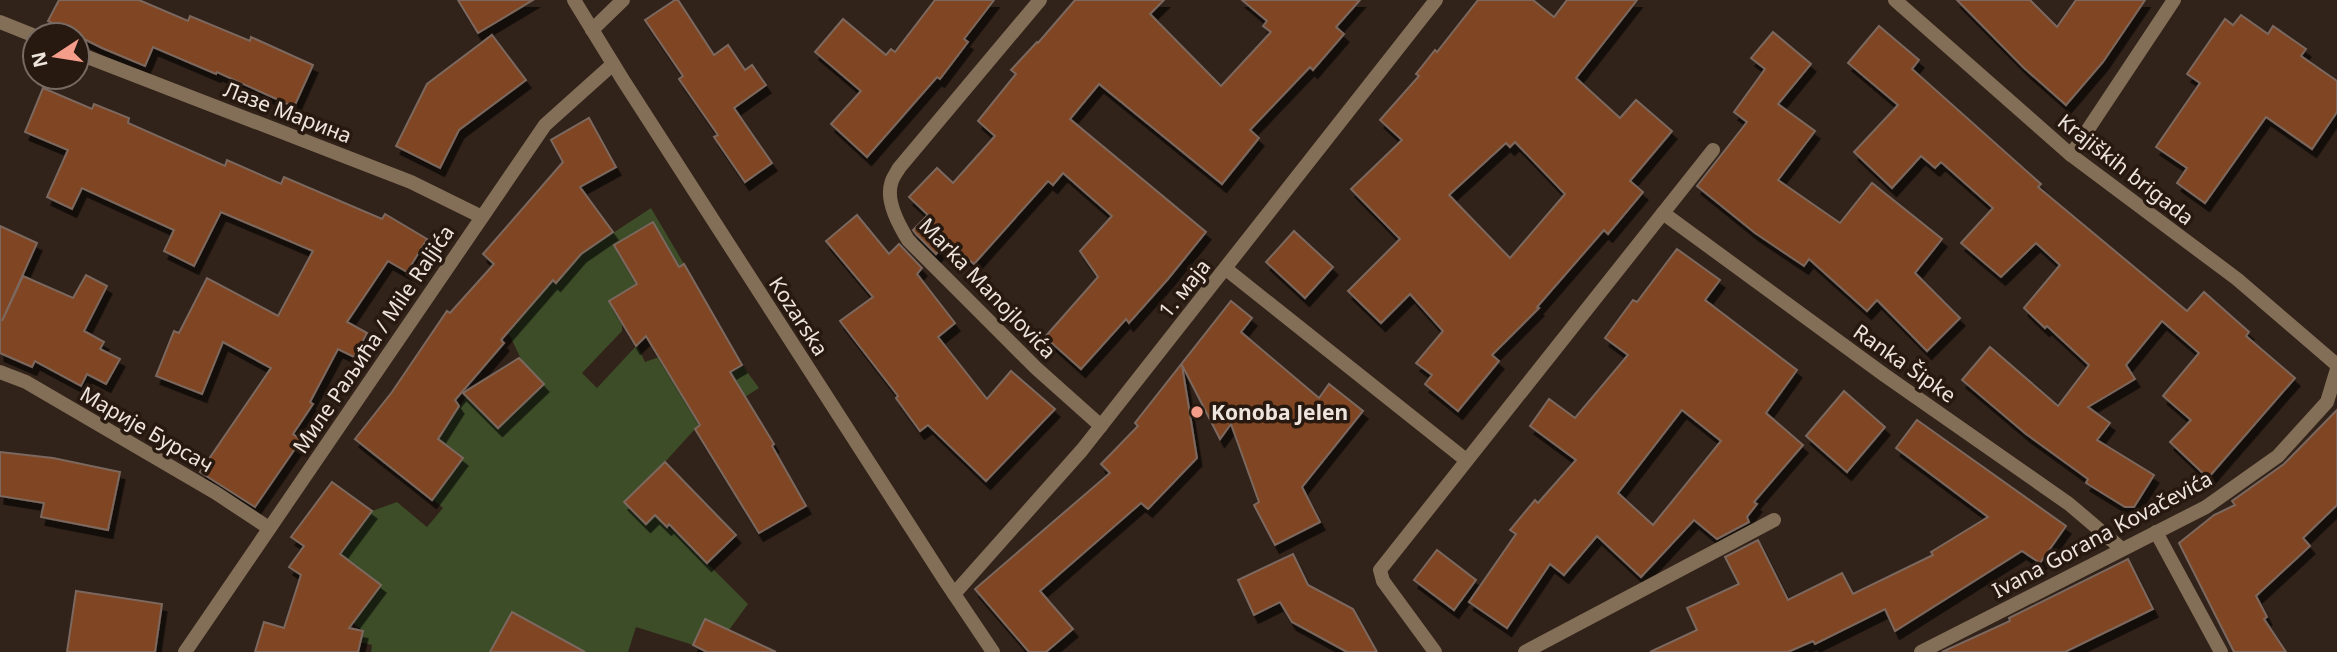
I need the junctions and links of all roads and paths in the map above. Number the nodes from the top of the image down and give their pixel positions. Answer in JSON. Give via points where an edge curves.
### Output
{"nodes":[{"id":1,"x":574,"y":0,"type":"edge"},
{"id":2,"x":624,"y":0,"type":"edge"},
{"id":3,"x":1040,"y":0,"type":"edge"},
{"id":4,"x":1436,"y":0,"type":"edge"},
{"id":5,"x":1895,"y":0,"type":"edge"},
{"id":6,"x":2174,"y":0,"type":"edge"},
{"id":7,"x":0,"y":22,"type":"edge"},
{"id":8,"x":21,"y":30,"type":"edge"},
{"id":9,"x":592,"y":30,"type":"junction"},
{"id":10,"x":91,"y":58,"type":"edge"},
{"id":11,"x":613,"y":64,"type":"junction"},
{"id":12,"x":1713,"y":150,"type":"dead end"},
{"id":13,"x":2070,"y":155,"type":"junction"},
{"id":14,"x":1663,"y":213,"type":"junction"},
{"id":15,"x":482,"y":216,"type":"junction"},
{"id":16,"x":1226,"y":269,"type":"junction"},
{"id":17,"x":2337,"y":367,"type":"edge"},
{"id":18,"x":0,"y":372,"type":"edge"},
{"id":19,"x":1101,"y":426,"type":"junction"},
{"id":20,"x":1466,"y":460,"type":"junction"},
{"id":21,"x":1774,"y":520,"type":"dead end"},
{"id":22,"x":269,"y":528,"type":"junction"},
{"id":23,"x":2157,"y":532,"type":"junction"},
{"id":24,"x":2122,"y":549,"type":"junction"},
{"id":25,"x":954,"y":594,"type":"junction"},
{"id":26,"x":185,"y":652,"type":"edge"},
{"id":27,"x":993,"y":652,"type":"edge"},
{"id":28,"x":1435,"y":652,"type":"edge"},
{"id":29,"x":1525,"y":652,"type":"edge"},
{"id":30,"x":1921,"y":652,"type":"edge"},
{"id":31,"x":2221,"y":652,"type":"edge"}],
"edges":[{"from":1,"to":9,"type":"street","name":"Kozarska"},
{"from":2,"to":9,"type":"street"},
{"from":3,"to":19,"type":"street","name":"Marka Manojlovića","via":[[899,168],[890,185],[898,224],[908,240]]},
{"from":4,"to":16,"type":"street","name":"1. маја"},
{"from":5,"to":13,"type":"street","name":"Krajiških brigada"},
{"from":6,"to":13,"type":"street"},
{"from":7,"to":8,"type":"street"},
{"from":9,"to":11,"type":"street","name":"Kozarska"},
{"from":10,"to":15,"type":"street","name":"Лазе Марина","via":[[411,182]]},
{"from":11,"to":15,"type":"street","name":"Миле Раљића / Mile Raljića","via":[[545,125]]},
{"from":11,"to":25,"type":"street","name":"Kozarska"},
{"from":12,"to":14,"type":"street"},
{"from":13,"to":17,"type":"street","name":"Krajiških brigada","via":[[2237,279]]},
{"from":14,"to":20,"type":"street"},
{"from":14,"to":24,"type":"street","name":"Ranka Šipke","via":[[2069,504]]},
{"from":15,"to":22,"type":"street","name":"Миле Раљића / Mile Raljića"},
{"from":16,"to":19,"type":"street","name":"1. маја"},
{"from":16,"to":20,"type":"street"},
{"from":17,"to":23,"type":"street","name":"Ivana Gorana Kovačevića","via":[[2327,402],[2278,456],[2206,507]]},
{"from":18,"to":22,"type":"street","name":"Марије Бурсач","via":[[38,389]]},
{"from":19,"to":25,"type":"street","name":"1. маја"},
{"from":20,"to":28,"type":"street","via":[[1380,570],[1383,581]]},
{"from":21,"to":29,"type":"street"},
{"from":22,"to":26,"type":"street","name":"Миле Раљића / Mile Raljića"},
{"from":23,"to":24,"type":"street","name":"Ivana Gorana Kovačevića"},
{"from":23,"to":31,"type":"street"},
{"from":24,"to":30,"type":"street","name":"Ivana Gorana Kovačevića"},
{"from":25,"to":27,"type":"street","name":"Kozarska"}]}
